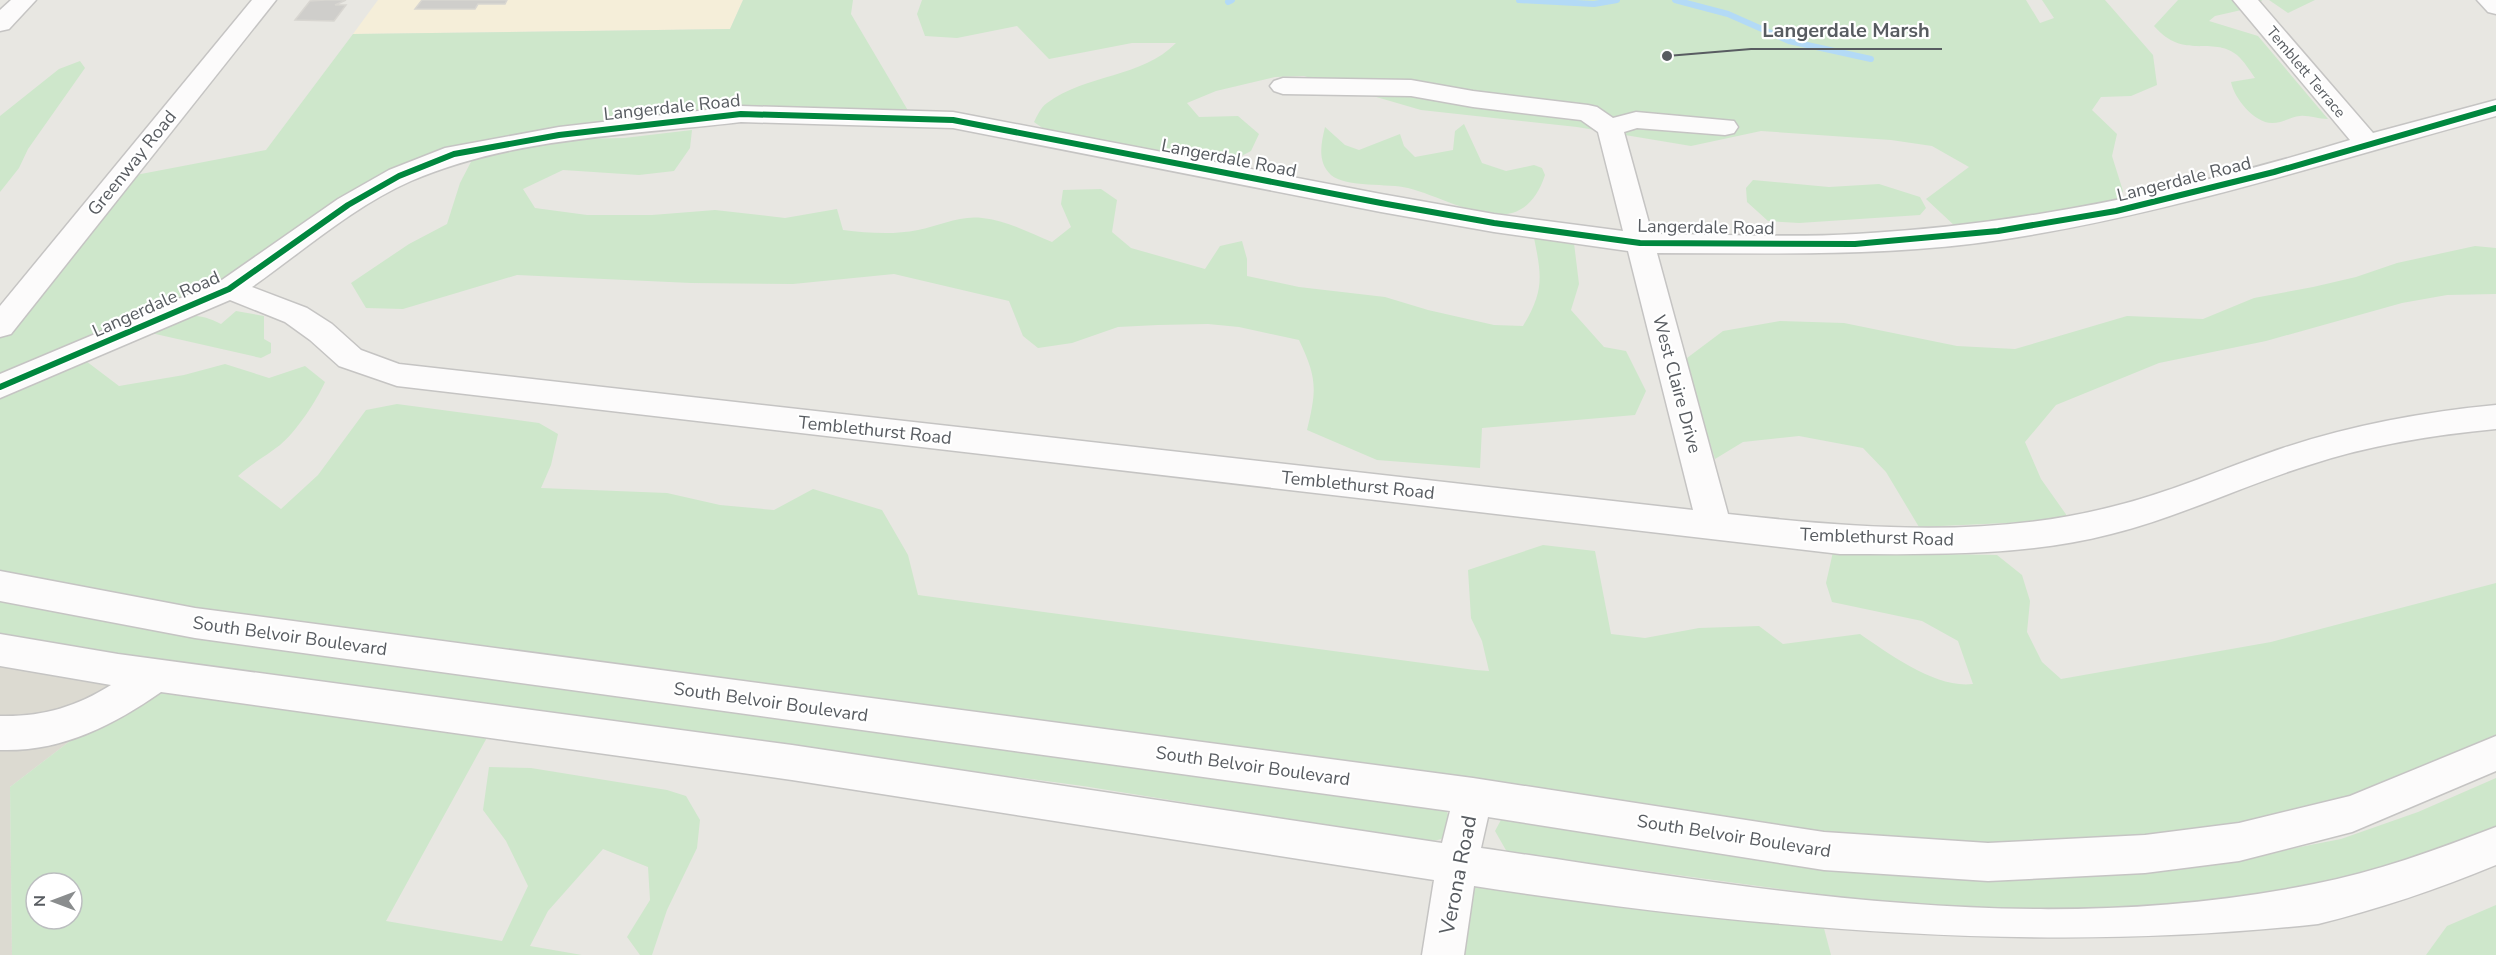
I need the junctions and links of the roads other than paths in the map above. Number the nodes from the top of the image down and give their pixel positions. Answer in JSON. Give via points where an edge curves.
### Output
{"nodes":[{"id":1,"x":24,"y":0,"type":"edge"},
{"id":2,"x":264,"y":0,"type":"edge"},
{"id":3,"x":2245,"y":0,"type":"edge"},
{"id":4,"x":2489,"y":0,"type":"edge"},
{"id":5,"x":2496,"y":7,"type":"edge"},
{"id":6,"x":0,"y":24,"type":"edge"},
{"id":7,"x":1283,"y":86,"type":"dead end"},
{"id":8,"x":2496,"y":108,"type":"edge"},
{"id":9,"x":1725,"y":127,"type":"dead end"},
{"id":10,"x":1610,"y":128,"type":"junction"},
{"id":11,"x":2367,"y":143,"type":"junction"},
{"id":12,"x":1640,"y":243,"type":"junction"},
{"id":13,"x":229,"y":289,"type":"junction"},
{"id":14,"x":0,"y":326,"type":"edge"},
{"id":15,"x":0,"y":387,"type":"edge"},
{"id":16,"x":2496,"y":417,"type":"edge"},
{"id":17,"x":1714,"y":525,"type":"junction"},
{"id":18,"x":0,"y":586,"type":"edge"},
{"id":19,"x":0,"y":650,"type":"edge"},
{"id":20,"x":156,"y":675,"type":"junction"},
{"id":21,"x":0,"y":733,"type":"edge"},
{"id":22,"x":2496,"y":753,"type":"edge"},
{"id":23,"x":1473,"y":796,"type":"junction"},
{"id":24,"x":2496,"y":846,"type":"edge"},
{"id":25,"x":1457,"y":865,"type":"junction"},
{"id":26,"x":1443,"y":955,"type":"edge"}],
"edges":[{"from":1,"to":6,"type":"street"},
{"from":2,"to":14,"type":"street","name":"Greenway Road"},
{"from":3,"to":11,"type":"street","name":"Temblett Terrace"},
{"from":4,"to":5,"type":"street"},
{"from":7,"to":10,"type":"street","via":[[1411,87],[1588,113]]},
{"from":8,"to":11,"type":"street","name":"Langerdale Road"},
{"from":9,"to":10,"type":"street","via":[[1636,120]]},
{"from":10,"to":12,"type":"street","name":"West Claire Drive"},
{"from":11,"to":12,"type":"street","name":"Langerdale Road","via":[[2274,172],[2127,208],[1998,231],[1855,244]]},
{"from":12,"to":13,"type":"street","name":"Langerdale Road","via":[[1449,215],[953,120],[741,114],[559,135],[454,154],[399,176],[348,205]]},
{"from":12,"to":17,"type":"street","name":"West Claire Drive"},
{"from":13,"to":15,"type":"street","name":"Langerdale Road"},
{"from":13,"to":17,"type":"street","name":"Temblethurst Road","via":[[296,315],[350,358],[397,375]]},
{"from":16,"to":17,"type":"street","name":"Temblethurst Road","via":[[2392,431],[2321,448],[2155,508],[2052,534],[1997,541],[1840,540]]},
{"from":18,"to":23,"type":"street","name":"South Belvoir Boulevard","via":[[195,623],[319,641]]},
{"from":19,"to":20,"type":"street"},
{"from":20,"to":21,"type":"street","via":[[88,718],[48,730]]},
{"from":20,"to":25,"type":"street","via":[[964,788]]},
{"from":22,"to":23,"type":"street","name":"South Belvoir Boulevard","via":[[2352,814],[2239,842],[2145,854],[1988,862],[1824,851]]},
{"from":23,"to":25,"type":"street","name":"Verona Road"},
{"from":24,"to":25,"type":"street","via":[[2406,882],[2303,905],[2210,922],[2117,930],[2000,931],[1830,918]]},
{"from":25,"to":26,"type":"street","name":"Verona Road"}]}
